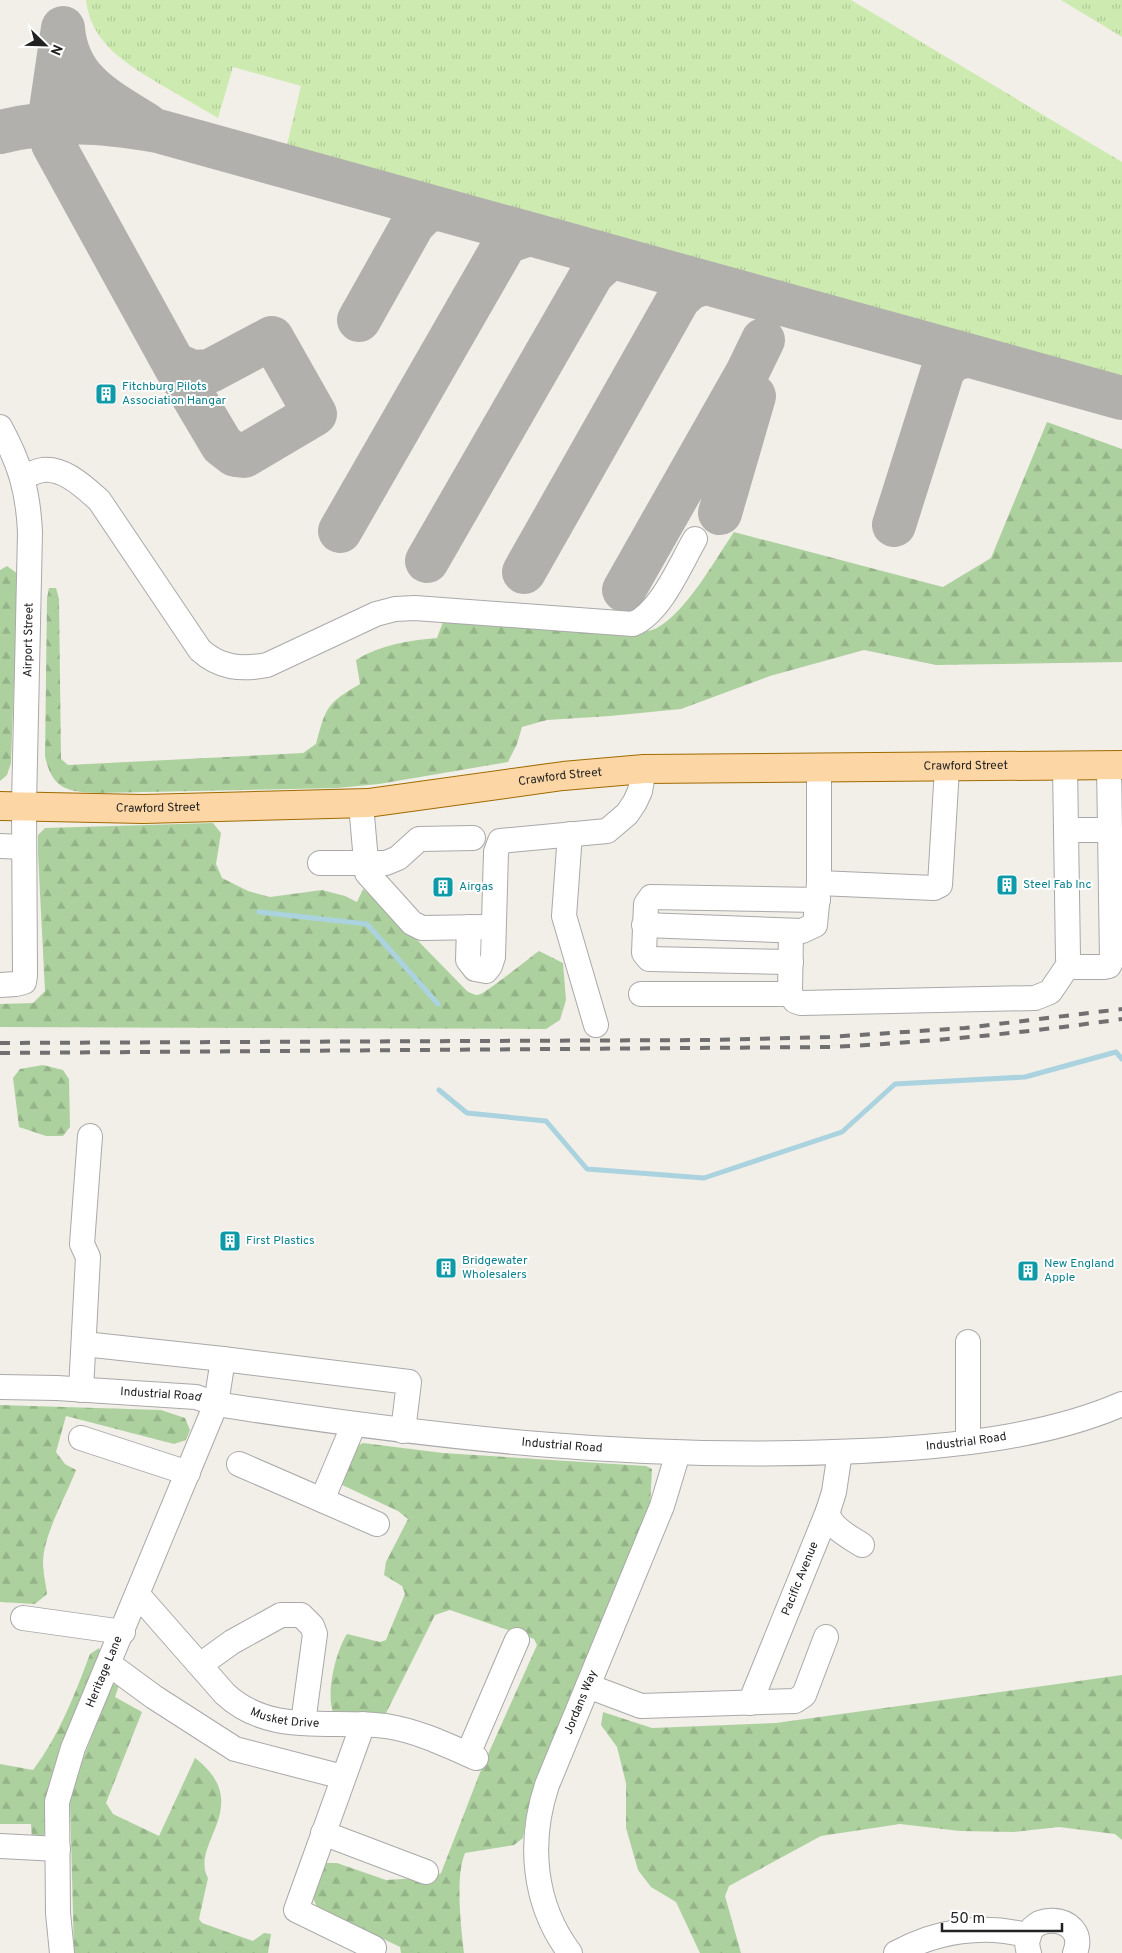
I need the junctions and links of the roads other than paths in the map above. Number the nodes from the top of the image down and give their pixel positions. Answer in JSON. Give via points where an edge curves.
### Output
{"nodes":[{"id":1,"x":0,"y":427,"type":"edge"},
{"id":2,"x":23,"y":476,"type":"junction"},
{"id":3,"x":695,"y":539,"type":"dead end"},
{"id":4,"x":1065,"y":766,"type":"junction"},
{"id":5,"x":1116,"y":766,"type":"edge"},
{"id":6,"x":819,"y":768,"type":"junction"},
{"id":7,"x":948,"y":768,"type":"junction"},
{"id":8,"x":644,"y":769,"type":"junction"},
{"id":9,"x":361,"y":804,"type":"junction"},
{"id":10,"x":12,"y":805,"type":"edge"},
{"id":11,"x":1066,"y":830,"type":"junction"},
{"id":12,"x":1110,"y":830,"type":"junction"},
{"id":13,"x":570,"y":834,"type":"junction"},
{"id":14,"x":473,"y":838,"type":"dead end"},
{"id":15,"x":0,"y":846,"type":"edge"},
{"id":16,"x":24,"y":847,"type":"junction"},
{"id":17,"x":320,"y":863,"type":"dead end"},
{"id":18,"x":365,"y":863,"type":"junction"},
{"id":19,"x":818,"y":892,"type":"junction"},
{"id":20,"x":644,"y":925,"type":"junction"},
{"id":21,"x":469,"y":927,"type":"junction"},
{"id":22,"x":492,"y":927,"type":"junction"},
{"id":23,"x":791,"y":931,"type":"junction"},
{"id":24,"x":791,"y":962,"type":"junction"},
{"id":25,"x":1069,"y":964,"type":"junction"},
{"id":26,"x":0,"y":985,"type":"edge"},
{"id":27,"x":641,"y":994,"type":"dead end"},
{"id":28,"x":790,"y":994,"type":"junction"},
{"id":29,"x":596,"y":1025,"type":"dead end"},
{"id":30,"x":90,"y":1136,"type":"dead end"},
{"id":31,"x":968,"y":1342,"type":"dead end"},
{"id":32,"x":84,"y":1344,"type":"junction"},
{"id":33,"x":223,"y":1359,"type":"junction"},
{"id":34,"x":0,"y":1388,"type":"edge"},
{"id":35,"x":81,"y":1390,"type":"junction"},
{"id":36,"x":216,"y":1404,"type":"junction"},
{"id":37,"x":1122,"y":1404,"type":"edge"},
{"id":38,"x":354,"y":1424,"type":"junction"},
{"id":39,"x":403,"y":1431,"type":"junction"},
{"id":40,"x":81,"y":1438,"type":"dead end"},
{"id":41,"x":968,"y":1442,"type":"junction"},
{"id":42,"x":840,"y":1452,"type":"junction"},
{"id":43,"x":678,"y":1453,"type":"junction"},
{"id":44,"x":239,"y":1464,"type":"dead end"},
{"id":45,"x":188,"y":1473,"type":"junction"},
{"id":46,"x":322,"y":1500,"type":"junction"},
{"id":47,"x":828,"y":1511,"type":"junction"},
{"id":48,"x":377,"y":1524,"type":"dead end"},
{"id":49,"x":862,"y":1544,"type":"dead end"},
{"id":50,"x":138,"y":1595,"type":"junction"},
{"id":51,"x":23,"y":1618,"type":"dead end"},
{"id":52,"x":123,"y":1632,"type":"junction"},
{"id":53,"x":826,"y":1637,"type":"dead end"},
{"id":54,"x":517,"y":1640,"type":"dead end"},
{"id":55,"x":109,"y":1664,"type":"junction"},
{"id":56,"x":200,"y":1665,"type":"junction"},
{"id":57,"x":588,"y":1686,"type":"junction"},
{"id":58,"x":750,"y":1703,"type":"junction"},
{"id":59,"x":303,"y":1723,"type":"junction"},
{"id":60,"x":363,"y":1724,"type":"junction"},
{"id":61,"x":343,"y":1777,"type":"junction"},
{"id":62,"x":323,"y":1833,"type":"junction"},
{"id":63,"x":0,"y":1846,"type":"edge"},
{"id":64,"x":58,"y":1849,"type":"junction"},
{"id":65,"x":426,"y":1872,"type":"dead end"},
{"id":66,"x":1029,"y":1944,"type":"edge"},
{"id":67,"x":62,"y":1953,"type":"edge"},
{"id":68,"x":372,"y":1953,"type":"edge"},
{"id":69,"x":570,"y":1953,"type":"edge"},
{"id":70,"x":896,"y":1953,"type":"edge"},
{"id":71,"x":1075,"y":1953,"type":"edge"}],
"edges":[{"from":1,"to":2,"type":"street","name":"Airport Street"},
{"from":2,"to":3,"type":"street","via":[[43,470],[54,472],[81,484],[99,500],[200,650],[234,668],[249,669],[274,662],[376,614],[395,609],[633,624],[645,619],[656,606]]},
{"from":2,"to":10,"type":"street","name":"Airport Street","via":[[30,532]]},
{"from":4,"to":5,"type":"main road","name":"Crawford Street"},
{"from":4,"to":7,"type":"main road","name":"Crawford Street"},
{"from":4,"to":11,"type":"street"},
{"from":5,"to":12,"type":"street"},
{"from":6,"to":7,"type":"main road","name":"Crawford Street"},
{"from":6,"to":8,"type":"main road","name":"Crawford Street"},
{"from":6,"to":19,"type":"street"},
{"from":7,"to":19,"type":"street","via":[[940,885],[934,888]]},
{"from":8,"to":9,"type":"main road","name":"Crawford Street","via":[[563,776]]},
{"from":8,"to":13,"type":"street","via":[[635,802],[618,824],[607,831]]},
{"from":9,"to":10,"type":"main road","name":"Crawford Street","via":[[143,809]]},
{"from":9,"to":18,"type":"street"},
{"from":10,"to":16,"type":"street","name":"Airport Street"},
{"from":11,"to":12,"type":"street"},
{"from":11,"to":25,"type":"street"},
{"from":12,"to":25,"type":"street","via":[[1112,960],[1109,966],[1104,967]]},
{"from":13,"to":22,"type":"street","via":[[500,841],[496,852]]},
{"from":13,"to":29,"type":"street","via":[[564,916]]},
{"from":14,"to":18,"type":"street","via":[[426,837],[393,861]]},
{"from":15,"to":16,"type":"street"},
{"from":16,"to":26,"type":"street","name":"Airport Street","via":[[24,982]]},
{"from":17,"to":18,"type":"street"},
{"from":18,"to":21,"type":"street","via":[[369,877],[412,923],[422,928]]},
{"from":19,"to":20,"type":"street","via":[[651,897],[646,904]]},
{"from":19,"to":23,"type":"street","via":[[815,926]]},
{"from":20,"to":23,"type":"street"},
{"from":20,"to":24,"type":"street","via":[[644,953],[648,959]]},
{"from":21,"to":22,"type":"street"},
{"from":21,"to":22,"type":"street","via":[[468,960],[480,972],[490,966],[493,957]]},
{"from":23,"to":24,"type":"street"},
{"from":24,"to":28,"type":"street"},
{"from":25,"to":28,"type":"street","via":[[1050,992],[1035,998],[801,1003],[795,1002]]},
{"from":27,"to":28,"type":"street"},
{"from":30,"to":32,"type":"street","via":[[82,1244],[88,1258]]},
{"from":31,"to":41,"type":"street"},
{"from":32,"to":33,"type":"street"},
{"from":32,"to":35,"type":"street"},
{"from":33,"to":36,"type":"street","name":"Heritage Lane"},
{"from":33,"to":39,"type":"street","via":[[409,1382]]},
{"from":34,"to":35,"type":"street","name":"Industrial Road"},
{"from":35,"to":36,"type":"street","name":"Industrial Road","via":[[196,1398]]},
{"from":36,"to":38,"type":"street","name":"Industrial Road"},
{"from":36,"to":45,"type":"street","name":"Heritage Lane"},
{"from":37,"to":41,"type":"street","name":"Industrial Road","via":[[1073,1421]]},
{"from":38,"to":39,"type":"street","name":"Industrial Road"},
{"from":38,"to":46,"type":"street"},
{"from":39,"to":43,"type":"street","name":"Industrial Road","via":[[528,1444]]},
{"from":40,"to":45,"type":"street"},
{"from":41,"to":42,"type":"street","name":"Industrial Road"},
{"from":42,"to":43,"type":"street","name":"Industrial Road"},
{"from":42,"to":47,"type":"street","name":"Pacific Avenue"},
{"from":43,"to":57,"type":"street","name":"Jordans Way","via":[[662,1506]]},
{"from":44,"to":46,"type":"street"},
{"from":45,"to":50,"type":"street","name":"Heritage Lane"},
{"from":46,"to":48,"type":"street"},
{"from":47,"to":49,"type":"street","via":[[834,1524]]},
{"from":47,"to":58,"type":"street","name":"Pacific Avenue"},
{"from":50,"to":52,"type":"street","name":"Heritage Lane"},
{"from":50,"to":56,"type":"street","name":"Musket Drive"},
{"from":51,"to":52,"type":"street"},
{"from":52,"to":55,"type":"street","name":"Heritage Lane"},
{"from":53,"to":58,"type":"street","via":[[802,1698],[795,1702]]},
{"from":54,"to":60,"type":"street","name":"Musket Drive","via":[[472,1756],[412,1732]]},
{"from":55,"to":61,"type":"street","via":[[235,1749]]},
{"from":55,"to":64,"type":"street","name":"Heritage Lane","via":[[61,1784],[57,1802]]},
{"from":56,"to":59,"type":"street","name":"Musket Drive","via":[[237,1703],[271,1720]]},
{"from":56,"to":59,"type":"street","via":[[232,1642],[281,1615],[301,1615],[315,1634]]},
{"from":57,"to":58,"type":"street","via":[[641,1706]]},
{"from":57,"to":69,"type":"street","name":"Jordans Way","via":[[543,1797],[536,1838],[537,1871],[543,1900],[556,1932]]},
{"from":59,"to":60,"type":"street","name":"Musket Drive"},
{"from":60,"to":61,"type":"street"},
{"from":61,"to":62,"type":"street"},
{"from":62,"to":65,"type":"street"},
{"from":62,"to":68,"type":"street","via":[[296,1910],[374,1948]]},
{"from":63,"to":64,"type":"street"},
{"from":64,"to":67,"type":"street","name":"Heritage Lane"},
{"from":66,"to":70,"type":"street","via":[[1005,1930],[975,1929],[922,1942]]},
{"from":66,"to":71,"type":"street","via":[[1038,1924],[1045,1920],[1061,1921],[1074,1932]]}]}
